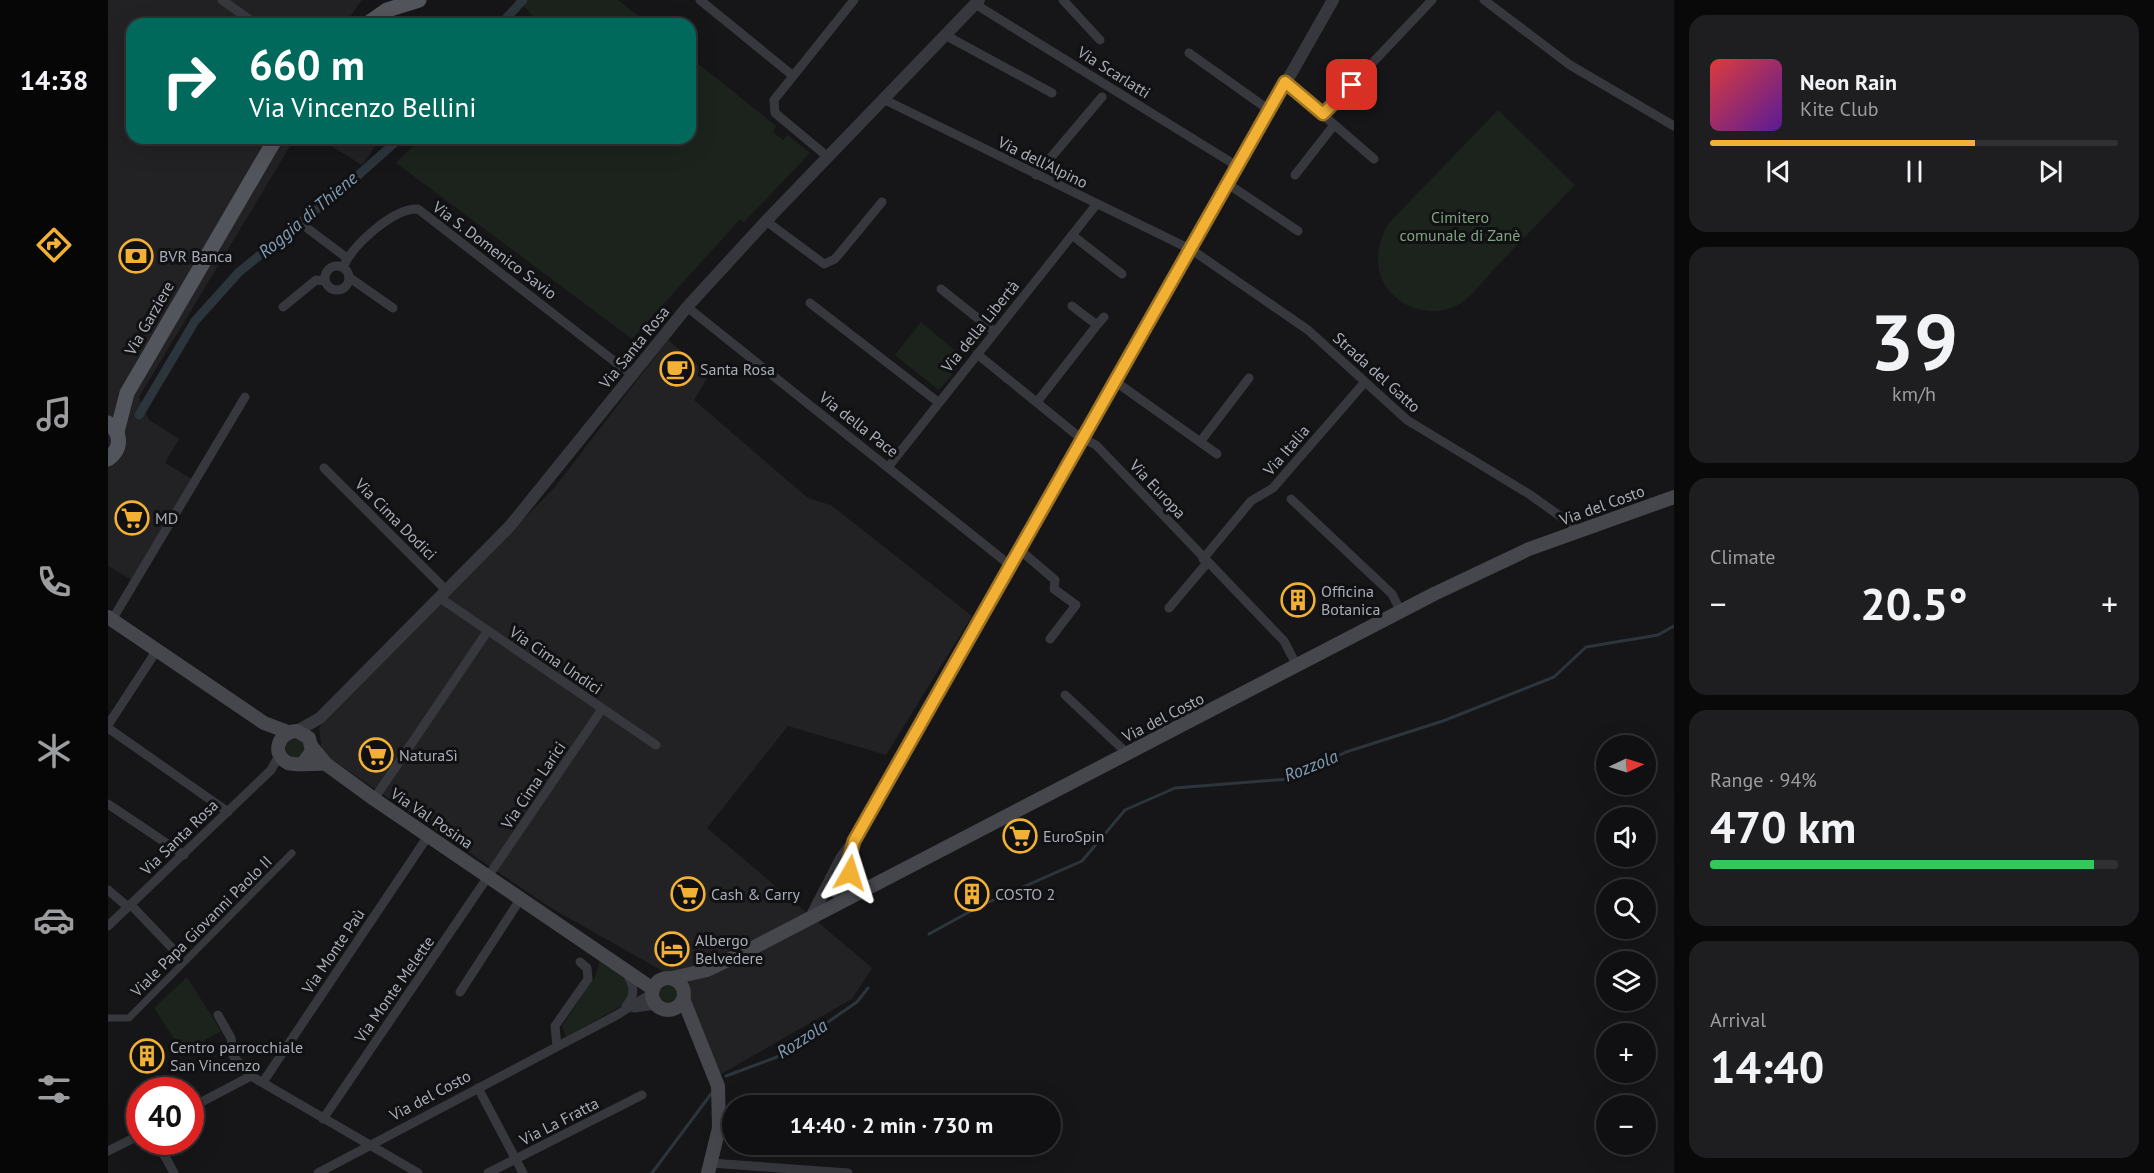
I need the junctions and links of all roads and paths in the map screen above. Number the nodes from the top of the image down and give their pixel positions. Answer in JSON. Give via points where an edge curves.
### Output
{"nodes":[{"id":1,"x":222,"y":0,"type":"edge"},
{"id":2,"x":381,"y":0,"type":"edge"},
{"id":3,"x":412,"y":0,"type":"edge"},
{"id":4,"x":700,"y":0,"type":"edge"},
{"id":5,"x":854,"y":0,"type":"edge"},
{"id":6,"x":1063,"y":0,"type":"edge"},
{"id":7,"x":1333,"y":0,"type":"edge"},
{"id":8,"x":1432,"y":0,"type":"edge"},
{"id":9,"x":1484,"y":0,"type":"edge"},
{"id":10,"x":977,"y":2,"type":"edge"},
{"id":11,"x":248,"y":18,"type":"edge"},
{"id":12,"x":364,"y":18,"type":"edge"},
{"id":13,"x":376,"y":18,"type":"edge"},
{"id":14,"x":945,"y":35,"type":"junction"},
{"id":15,"x":1100,"y":40,"type":"dead end"},
{"id":16,"x":1189,"y":53,"type":"dead end"},
{"id":17,"x":792,"y":75,"type":"junction"},
{"id":18,"x":1285,"y":82,"type":"junction"},
{"id":19,"x":1052,"y":93,"type":"dead end"},
{"id":20,"x":1102,"y":97,"type":"dead end"},
{"id":21,"x":883,"y":99,"type":"junction"},
{"id":22,"x":1269,"y":110,"type":"junction"},
{"id":23,"x":1323,"y":114,"type":"junction"},
{"id":24,"x":1334,"y":125,"type":"junction"},
{"id":25,"x":1674,"y":126,"type":"edge"},
{"id":26,"x":272,"y":144,"type":"edge"},
{"id":27,"x":828,"y":158,"type":"junction"},
{"id":28,"x":1374,"y":159,"type":"dead end"},
{"id":29,"x":1238,"y":166,"type":"junction"},
{"id":30,"x":1036,"y":175,"type":"junction"},
{"id":31,"x":1295,"y":175,"type":"dead end"},
{"id":32,"x":1228,"y":184,"type":"junction"},
{"id":33,"x":882,"y":202,"type":"dead end"},
{"id":34,"x":1096,"y":205,"type":"junction"},
{"id":35,"x":766,"y":220,"type":"junction"},
{"id":36,"x":307,"y":228,"type":"dead end"},
{"id":37,"x":1298,"y":231,"type":"dead end"},
{"id":38,"x":1072,"y":235,"type":"junction"},
{"id":39,"x":1192,"y":250,"type":"junction"},
{"id":40,"x":345,"y":262,"type":"junction"},
{"id":41,"x":1122,"y":274,"type":"dead end"},
{"id":42,"x":350,"y":278,"type":"junction"},
{"id":43,"x":325,"y":280,"type":"junction"},
{"id":44,"x":941,"y":289,"type":"dead end"},
{"id":45,"x":810,"y":303,"type":"dead end"},
{"id":46,"x":1072,"y":306,"type":"dead end"},
{"id":47,"x":283,"y":307,"type":"dead end"},
{"id":48,"x":687,"y":307,"type":"junction"},
{"id":49,"x":393,"y":308,"type":"dead end"},
{"id":50,"x":1104,"y":317,"type":"dead end"},
{"id":51,"x":1097,"y":326,"type":"junction"},
{"id":52,"x":995,"y":332,"type":"junction"},
{"id":53,"x":977,"y":354,"type":"junction"},
{"id":54,"x":632,"y":375,"type":"junction"},
{"id":55,"x":1249,"y":378,"type":"dead end"},
{"id":56,"x":1116,"y":382,"type":"junction"},
{"id":57,"x":1364,"y":383,"type":"junction"},
{"id":58,"x":127,"y":393,"type":"junction"},
{"id":59,"x":245,"y":397,"type":"dead end"},
{"id":60,"x":938,"y":402,"type":"junction"},
{"id":61,"x":1037,"y":402,"type":"junction"},
{"id":62,"x":108,"y":412,"type":"edge"},
{"id":63,"x":112,"y":427,"type":"edge"},
{"id":64,"x":1084,"y":438,"type":"junction"},
{"id":65,"x":1200,"y":442,"type":"junction"},
{"id":66,"x":1217,"y":454,"type":"dead end"},
{"id":67,"x":108,"y":459,"type":"edge"},
{"id":68,"x":888,"y":466,"type":"junction"},
{"id":69,"x":324,"y":468,"type":"dead end"},
{"id":70,"x":1674,"y":497,"type":"edge"},
{"id":71,"x":1291,"y":499,"type":"dead end"},
{"id":72,"x":1575,"y":532,"type":"junction"},
{"id":73,"x":1020,"y":550,"type":"junction"},
{"id":74,"x":1205,"y":561,"type":"junction"},
{"id":75,"x":1011,"y":566,"type":"junction"},
{"id":76,"x":444,"y":595,"type":"junction"},
{"id":77,"x":1169,"y":608,"type":"dead end"},
{"id":78,"x":1401,"y":612,"type":"junction"},
{"id":79,"x":110,"y":619,"type":"edge"},
{"id":80,"x":487,"y":632,"type":"junction"},
{"id":81,"x":1050,"y":639,"type":"dead end"},
{"id":82,"x":156,"y":650,"type":"junction"},
{"id":83,"x":1297,"y":666,"type":"junction"},
{"id":84,"x":1065,"y":695,"type":"dead end"},
{"id":85,"x":602,"y":709,"type":"junction"},
{"id":86,"x":320,"y":718,"type":"junction"},
{"id":87,"x":108,"y":726,"type":"edge"},
{"id":88,"x":286,"y":740,"type":"junction"},
{"id":89,"x":312,"y":744,"type":"junction"},
{"id":90,"x":656,"y":745,"type":"dead end"},
{"id":91,"x":1128,"y":754,"type":"junction"},
{"id":92,"x":297,"y":763,"type":"junction"},
{"id":93,"x":326,"y":764,"type":"junction"},
{"id":94,"x":271,"y":770,"type":"junction"},
{"id":95,"x":374,"y":799,"type":"junction"},
{"id":96,"x":108,"y":804,"type":"edge"},
{"id":97,"x":228,"y":812,"type":"junction"},
{"id":98,"x":428,"y":836,"type":"junction"},
{"id":99,"x":854,"y":841,"type":"junction"},
{"id":100,"x":292,"y":853,"type":"dead end"},
{"id":101,"x":184,"y":855,"type":"junction"},
{"id":102,"x":490,"y":877,"type":"junction"},
{"id":103,"x":831,"y":879,"type":"junction"},
{"id":104,"x":108,"y":890,"type":"edge"},
{"id":105,"x":858,"y":893,"type":"junction"},
{"id":106,"x":521,"y":898,"type":"junction"},
{"id":107,"x":843,"y":900,"type":"junction"},
{"id":108,"x":130,"y":906,"type":"junction"},
{"id":109,"x":811,"y":917,"type":"junction"},
{"id":110,"x":108,"y":926,"type":"edge"},
{"id":111,"x":173,"y":950,"type":"dead end"},
{"id":112,"x":580,"y":962,"type":"dead end"},
{"id":113,"x":620,"y":964,"type":"junction"},
{"id":114,"x":707,"y":970,"type":"junction"},
{"id":115,"x":669,"y":978,"type":"junction"},
{"id":116,"x":460,"y":992,"type":"dead end"},
{"id":117,"x":684,"y":997,"type":"junction"},
{"id":118,"x":657,"y":999,"type":"junction"},
{"id":119,"x":621,"y":1012,"type":"junction"},
{"id":120,"x":218,"y":1015,"type":"dead end"},
{"id":121,"x":108,"y":1018,"type":"edge"},
{"id":122,"x":695,"y":1033,"type":"junction"},
{"id":123,"x":558,"y":1046,"type":"junction"},
{"id":124,"x":251,"y":1076,"type":"junction"},
{"id":125,"x":263,"y":1082,"type":"junction"},
{"id":126,"x":478,"y":1088,"type":"junction"},
{"id":127,"x":642,"y":1095,"type":"dead end"},
{"id":128,"x":204,"y":1101,"type":"edge"},
{"id":129,"x":323,"y":1119,"type":"junction"},
{"id":130,"x":126,"y":1142,"type":"edge"},
{"id":131,"x":371,"y":1146,"type":"junction"},
{"id":132,"x":108,"y":1151,"type":"edge"},
{"id":133,"x":164,"y":1155,"type":"edge"},
{"id":134,"x":516,"y":1160,"type":"junction"},
{"id":135,"x":709,"y":1168,"type":"edge"},
{"id":136,"x":174,"y":1173,"type":"edge"},
{"id":137,"x":318,"y":1173,"type":"edge"},
{"id":138,"x":418,"y":1173,"type":"edge"},
{"id":139,"x":488,"y":1173,"type":"edge"},
{"id":140,"x":522,"y":1173,"type":"edge"},
{"id":141,"x":848,"y":1173,"type":"edge"}],
"edges":[{"from":1,"to":11,"type":"street"},
{"from":2,"to":12,"type":"main road"},
{"from":3,"to":13,"type":"main road"},
{"from":4,"to":17,"type":"street"},
{"from":5,"to":17,"type":"street"},
{"from":6,"to":15,"type":"street"},
{"from":7,"to":18,"type":"street"},
{"from":8,"to":23,"type":"street"},
{"from":9,"to":25,"type":"street","via":[[1569,64]]},
{"from":10,"to":14,"type":"street","name":"Via Santa Rosa"},
{"from":10,"to":29,"type":"street","name":"Via Scarlatti"},
{"from":14,"to":19,"type":"street"},
{"from":14,"to":21,"type":"street","name":"Via Santa Rosa"},
{"from":16,"to":22,"type":"street"},
{"from":17,"to":27,"type":"street","via":[[774,100],[775,113]]},
{"from":18,"to":22,"type":"street"},
{"from":18,"to":23,"type":"street"},
{"from":20,"to":30,"type":"street"},
{"from":21,"to":27,"type":"street","name":"Via Santa Rosa"},
{"from":21,"to":30,"type":"street","name":"Via dell'Alpino"},
{"from":22,"to":29,"type":"street"},
{"from":23,"to":24,"type":"street"},
{"from":24,"to":28,"type":"street"},
{"from":24,"to":31,"type":"street"},
{"from":26,"to":58,"type":"main road","name":"Via Garziere"},
{"from":27,"to":35,"type":"street","name":"Via Santa Rosa"},
{"from":29,"to":32,"type":"street"},
{"from":30,"to":34,"type":"street","name":"Via dell'Alpino"},
{"from":32,"to":37,"type":"street"},
{"from":32,"to":39,"type":"street"},
{"from":33,"to":35,"type":"street","via":[[835,259],[824,264]]},
{"from":34,"to":38,"type":"street","name":"Via della Libertà"},
{"from":34,"to":39,"type":"street","name":"Via dell'Alpino"},
{"from":35,"to":48,"type":"street","name":"Via Santa Rosa"},
{"from":36,"to":40,"type":"street"},
{"from":38,"to":41,"type":"street"},
{"from":38,"to":52,"type":"street","name":"Via della Libertà"},
{"from":39,"to":56,"type":"street"},
{"from":39,"to":57,"type":"street","name":"Strada del Gatto","via":[[1281,309]]},
{"from":40,"to":42,"type":"street"},
{"from":40,"to":43,"type":"street","via":[[328,269]]},
{"from":40,"to":54,"type":"street","name":"Via S. Domenico Savio","via":[[351,251],[396,214],[418,209]]},
{"from":42,"to":43,"type":"street","via":[[347,285],[337,290]]},
{"from":42,"to":49,"type":"street"},
{"from":43,"to":47,"type":"street","via":[[316,280]]},
{"from":44,"to":52,"type":"street"},
{"from":45,"to":60,"type":"street"},
{"from":46,"to":51,"type":"street"},
{"from":48,"to":54,"type":"street","name":"Via Santa Rosa"},
{"from":48,"to":68,"type":"street","name":"Via della Pace"},
{"from":50,"to":51,"type":"street"},
{"from":51,"to":61,"type":"street"},
{"from":52,"to":53,"type":"street","name":"Via della Libertà"},
{"from":53,"to":60,"type":"street","name":"Via della Libertà"},
{"from":53,"to":61,"type":"street","name":"Via Europa"},
{"from":54,"to":76,"type":"street","name":"Via Santa Rosa","via":[[510,526]]},
{"from":55,"to":65,"type":"street"},
{"from":56,"to":64,"type":"street"},
{"from":56,"to":65,"type":"street"},
{"from":57,"to":72,"type":"street","name":"Strada del Gatto","via":[[1407,420],[1529,494],[1571,524]]},
{"from":57,"to":74,"type":"street","name":"Via Italia","via":[[1273,488],[1251,501]]},
{"from":58,"to":62,"type":"main road","name":"Via Garziere"},
{"from":58,"to":63,"type":"main road","name":"Via Garziere"},
{"from":59,"to":79,"type":"street"},
{"from":60,"to":68,"type":"street","name":"Via della Libertà"},
{"from":61,"to":64,"type":"street","name":"Via Europa"},
{"from":63,"to":67,"type":"main road","name":"Via Garziere","via":[[117,449]]},
{"from":64,"to":73,"type":"street"},
{"from":64,"to":74,"type":"street","name":"Via Europa","via":[[1096,445]]},
{"from":65,"to":66,"type":"street"},
{"from":68,"to":75,"type":"street","name":"Via della Pace"},
{"from":69,"to":76,"type":"street","name":"Via Cima Dodici"},
{"from":70,"to":72,"type":"main road","name":"Via del Costo"},
{"from":71,"to":78,"type":"street","via":[[1392,594]]},
{"from":72,"to":78,"type":"main road","name":"Via del Costo","via":[[1528,549]]},
{"from":73,"to":75,"type":"street"},
{"from":73,"to":81,"type":"street","via":[[1055,580],[1054,589],[1076,605]]},
{"from":74,"to":77,"type":"street"},
{"from":74,"to":83,"type":"street","name":"Via Europa","via":[[1284,641]]},
{"from":75,"to":99,"type":"street"},
{"from":76,"to":80,"type":"street","name":"Via Cima Undici"},
{"from":76,"to":86,"type":"street","name":"Via Santa Rosa"},
{"from":78,"to":83,"type":"main road","name":"Via del Costo"},
{"from":79,"to":82,"type":"main road","name":"Via Val Posina"},
{"from":80,"to":85,"type":"street","name":"Via Cima Undici"},
{"from":80,"to":95,"type":"street"},
{"from":82,"to":87,"type":"street"},
{"from":82,"to":88,"type":"main road","name":"Via Val Posina"},
{"from":83,"to":91,"type":"main road","name":"Via del Costo"},
{"from":84,"to":91,"type":"street"},
{"from":85,"to":90,"type":"street","name":"Via Cima Undici"},
{"from":85,"to":102,"type":"street","name":"Via Cima Larici"},
{"from":86,"to":88,"type":"street","name":"Via Santa Rosa"},
{"from":86,"to":89,"type":"street","name":"Via Santa Rosa"},
{"from":87,"to":97,"type":"street"},
{"from":88,"to":89,"type":"main road","name":"Via Val Posina","via":[[306,734]]},
{"from":88,"to":92,"type":"main road","name":"Via Val Posina"},
{"from":88,"to":94,"type":"street","name":"Via Santa Rosa"},
{"from":89,"to":92,"type":"main road","via":[[310,756]]},
{"from":89,"to":93,"type":"main road","name":"Via Val Posina"},
{"from":91,"to":105,"type":"main road","name":"Via del Costo"},
{"from":92,"to":93,"type":"main road"},
{"from":92,"to":94,"type":"street","name":"Via Santa Rosa"},
{"from":93,"to":95,"type":"main road","name":"Via Val Posina"},
{"from":94,"to":97,"type":"street","name":"Via Santa Rosa"},
{"from":95,"to":98,"type":"main road","name":"Via Val Posina"},
{"from":96,"to":101,"type":"street"},
{"from":97,"to":101,"type":"street","name":"Via Santa Rosa"},
{"from":98,"to":102,"type":"main road","name":"Via Val Posina"},
{"from":98,"to":125,"type":"street","name":"Via Monte Paù"},
{"from":99,"to":103,"type":"street"},
{"from":99,"to":105,"type":"street","via":[[848,868]]},
{"from":100,"to":121,"type":"street","name":"Viale Papa Giovanni Paolo II","via":[[129,1018]]},
{"from":101,"to":108,"type":"street","name":"Via Santa Rosa"},
{"from":102,"to":106,"type":"main road","name":"Via Val Posina"},
{"from":102,"to":129,"type":"street","name":"Via Monte Melette"},
{"from":103,"to":107,"type":"street"},
{"from":103,"to":109,"type":"street"},
{"from":104,"to":108,"type":"street"},
{"from":105,"to":107,"type":"main road","name":"Via del Costo"},
{"from":106,"to":113,"type":"main road","name":"Via Val Posina"},
{"from":106,"to":116,"type":"street"},
{"from":107,"to":109,"type":"main road","name":"Via del Costo"},
{"from":108,"to":110,"type":"street","name":"Via Santa Rosa"},
{"from":108,"to":111,"type":"street"},
{"from":109,"to":114,"type":"main road","name":"Via del Costo"},
{"from":112,"to":123,"type":"street","via":[[587,968],[588,979],[555,1026]]},
{"from":113,"to":115,"type":"main road","name":"Via Val Posina"},
{"from":113,"to":118,"type":"main road","name":"Via Val Posina"},
{"from":113,"to":119,"type":"street","via":[[634,990],[633,999]]},
{"from":114,"to":115,"type":"main road","name":"Via del Costo"},
{"from":114,"to":117,"type":"main road"},
{"from":115,"to":117,"type":"main road","via":[[681,984]]},
{"from":115,"to":118,"type":"main road","via":[[658,982]]},
{"from":117,"to":118,"type":"main road","via":[[677,1009]]},
{"from":117,"to":122,"type":"main road"},
{"from":118,"to":119,"type":"street","name":"Via del Costo"},
{"from":118,"to":122,"type":"main road","name":"Via Val Posina"},
{"from":119,"to":123,"type":"street","name":"Via del Costo"},
{"from":120,"to":124,"type":"street","via":[[231,1038],[232,1056]]},
{"from":122,"to":135,"type":"main road","via":[[718,1086],[719,1128]]},
{"from":123,"to":126,"type":"street","name":"Via del Costo"},
{"from":124,"to":125,"type":"street"},
{"from":124,"to":128,"type":"street"},
{"from":125,"to":129,"type":"street"},
{"from":126,"to":131,"type":"street","name":"Via del Costo"},
{"from":126,"to":134,"type":"street"},
{"from":127,"to":134,"type":"street","name":"Via La Fratta"},
{"from":129,"to":131,"type":"street"},
{"from":130,"to":132,"type":"street"},
{"from":131,"to":137,"type":"street","name":"Via del Costo"},
{"from":131,"to":138,"type":"street"},
{"from":133,"to":136,"type":"street"},
{"from":134,"to":139,"type":"street","name":"Via La Fratta"},
{"from":134,"to":140,"type":"street"},
{"from":135,"to":141,"type":"street"}]}
